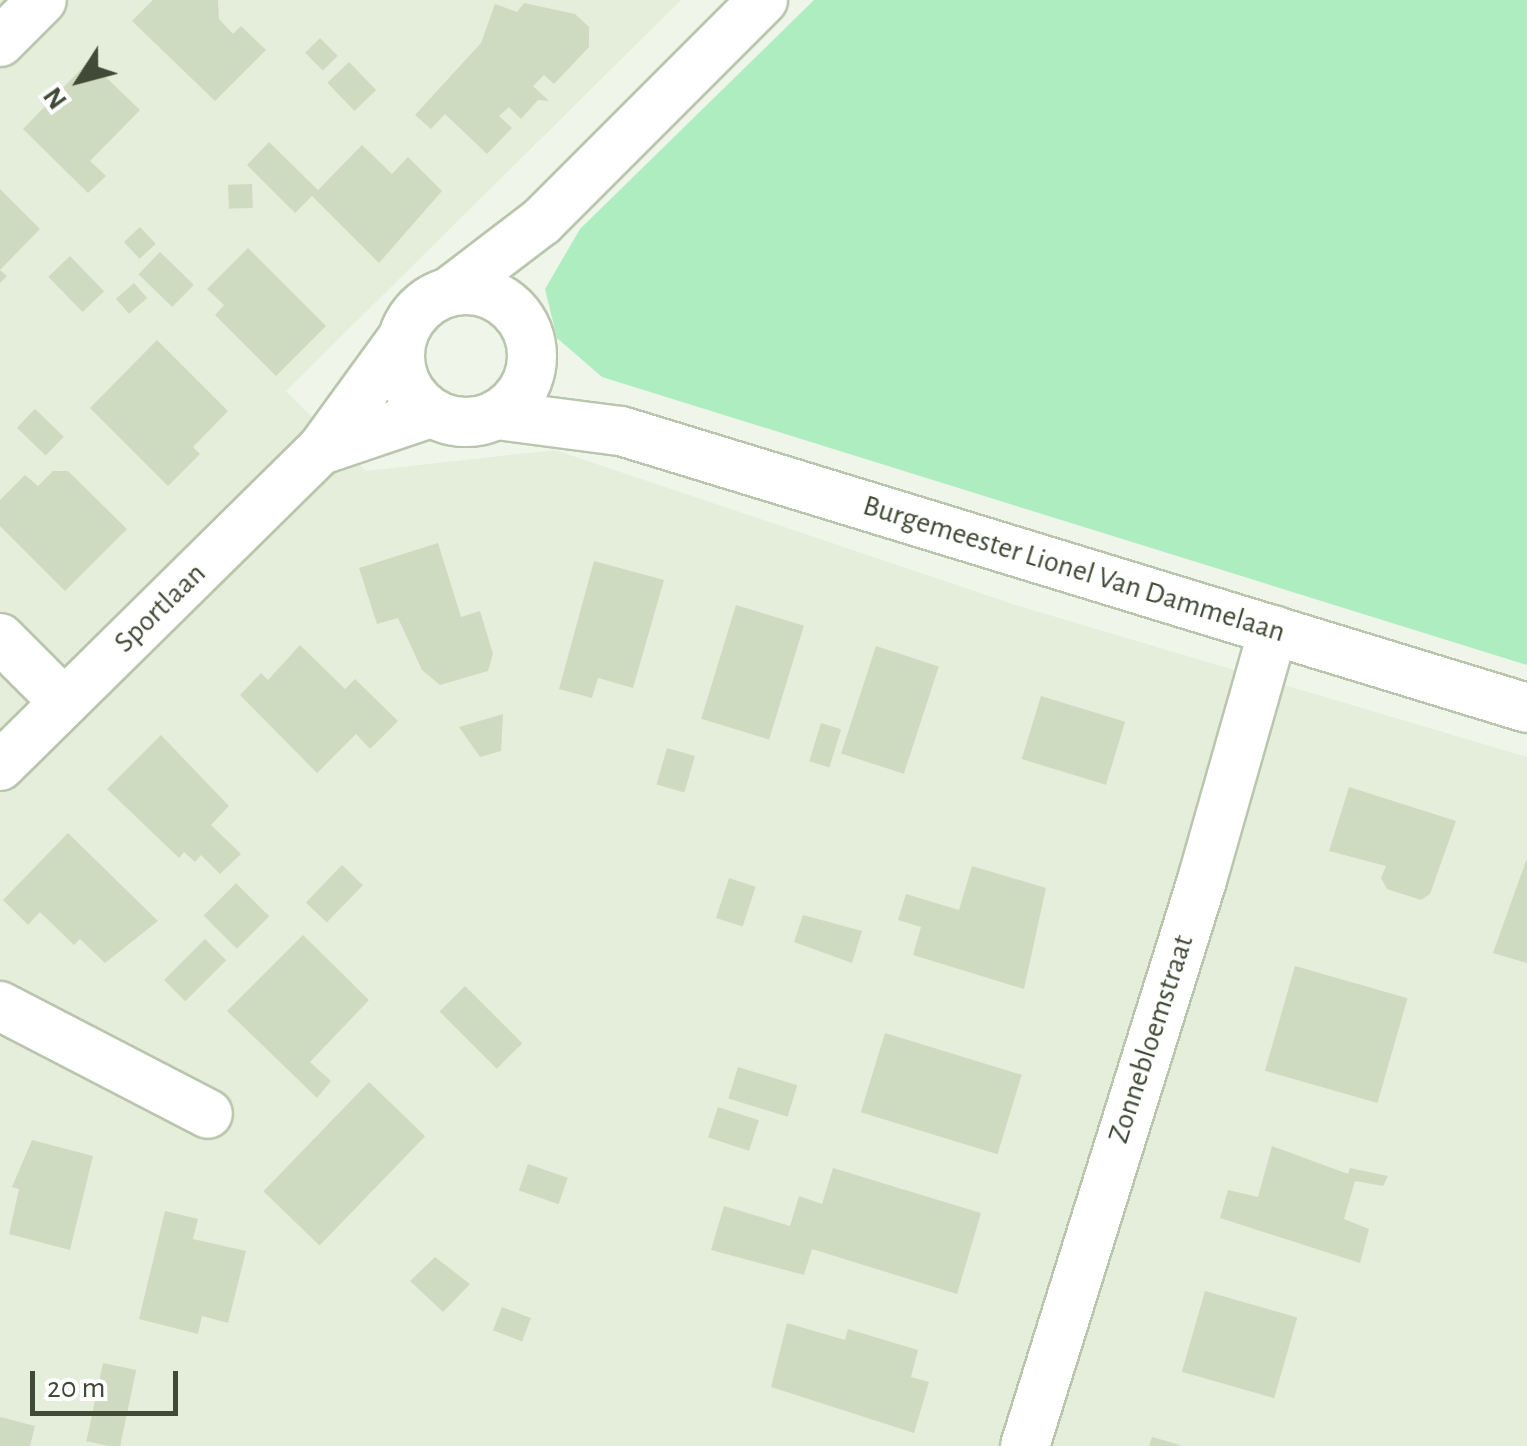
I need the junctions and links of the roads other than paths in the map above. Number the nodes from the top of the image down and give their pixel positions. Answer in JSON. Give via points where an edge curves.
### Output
{"nodes":[{"id":1,"x":42,"y":0,"type":"edge"},
{"id":2,"x":763,"y":0,"type":"edge"},
{"id":3,"x":0,"y":42,"type":"edge"},
{"id":4,"x":542,"y":222,"type":"junction"},
{"id":5,"x":449,"y":292,"type":"junction"},
{"id":6,"x":510,"y":305,"type":"junction"},
{"id":7,"x":401,"y":340,"type":"junction"},
{"id":8,"x":533,"y":363,"type":"junction"},
{"id":9,"x":431,"y":413,"type":"junction"},
{"id":10,"x":497,"y":415,"type":"junction"},
{"id":11,"x":621,"y":431,"type":"junction"},
{"id":12,"x":321,"y":450,"type":"junction"},
{"id":13,"x":1273,"y":630,"type":"junction"},
{"id":14,"x":0,"y":638,"type":"edge"},
{"id":15,"x":64,"y":702,"type":"junction"},
{"id":16,"x":1527,"y":708,"type":"edge"},
{"id":17,"x":0,"y":766,"type":"edge"},
{"id":18,"x":0,"y":1006,"type":"edge"},
{"id":19,"x":208,"y":1114,"type":"dead end"},
{"id":20,"x":1025,"y":1446,"type":"edge"}],
"edges":[{"from":1,"to":3,"type":"street"},
{"from":2,"to":4,"type":"street"},
{"from":4,"to":5,"type":"street"},
{"from":4,"to":6,"type":"street"},
{"from":5,"to":6,"type":"street","via":[[489,293]]},
{"from":5,"to":7,"type":"street","via":[[419,310]]},
{"from":6,"to":8,"type":"street","via":[[531,340]]},
{"from":7,"to":9,"type":"street","via":[[406,386]]},
{"from":7,"to":12,"type":"street","name":"Sportlaan"},
{"from":8,"to":10,"type":"street","via":[[516,402]]},
{"from":8,"to":11,"type":"street","name":"Burgemeester Lionel Van Dammelaan"},
{"from":9,"to":10,"type":"street","via":[[452,422]]},
{"from":9,"to":12,"type":"street","name":"Sportlaan"},
{"from":10,"to":11,"type":"street","name":"Burgemeester Lionel Van Dammelaan"},
{"from":11,"to":13,"type":"street","name":"Burgemeester Lionel Van Dammelaan"},
{"from":12,"to":15,"type":"street","name":"Sportlaan"},
{"from":13,"to":16,"type":"street","name":"Burgemeester Lionel Van Dammelaan"},
{"from":13,"to":20,"type":"street","name":"Zonnebloemstraat"},
{"from":14,"to":15,"type":"street"},
{"from":15,"to":17,"type":"street","name":"Sportlaan"},
{"from":18,"to":19,"type":"street"}]}
